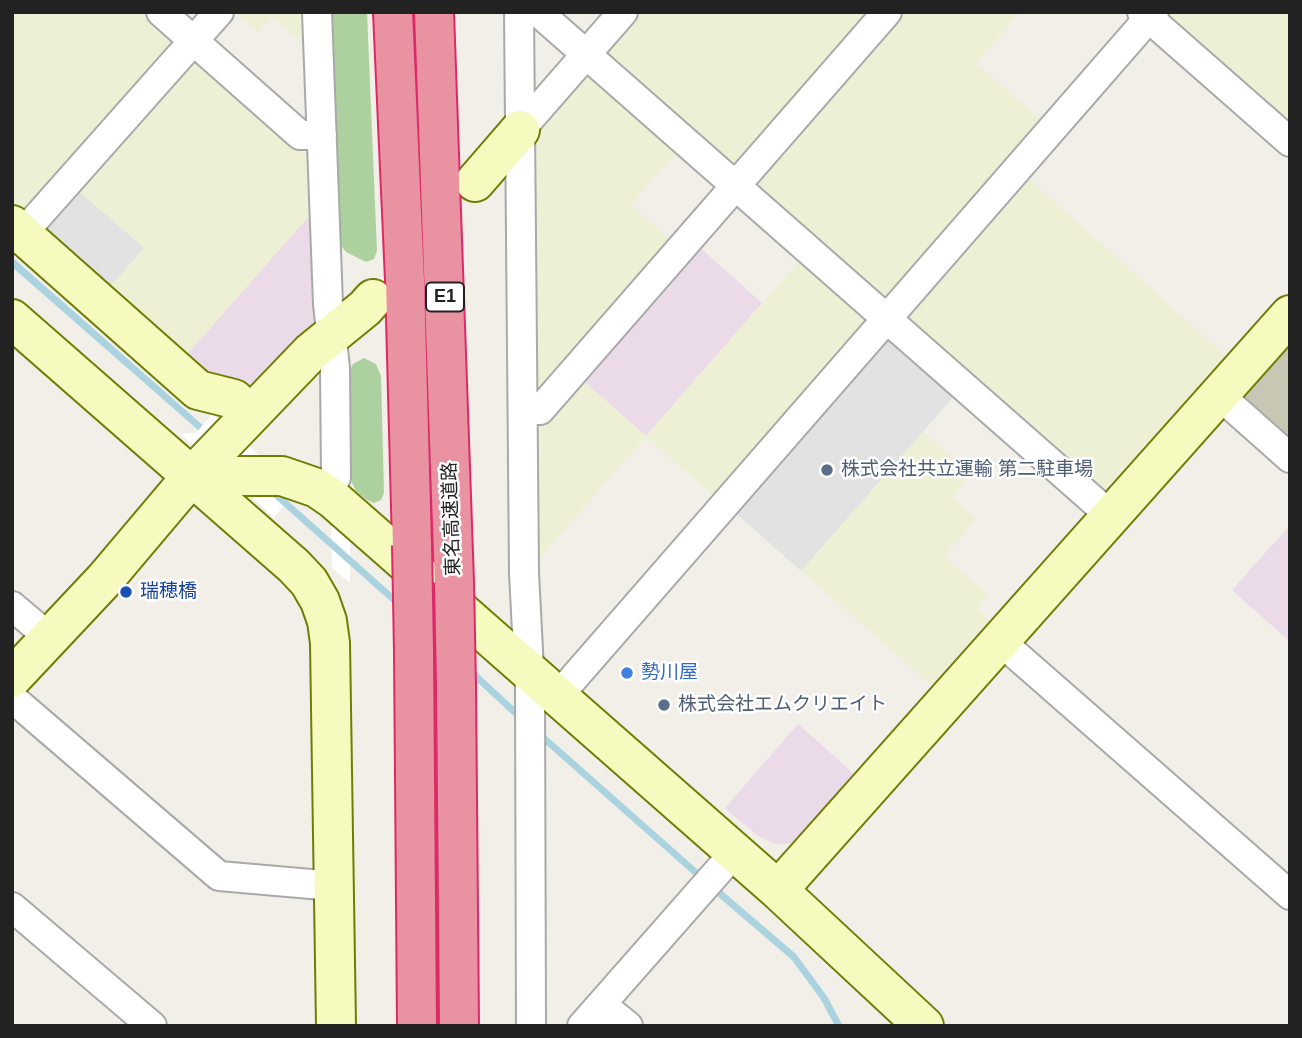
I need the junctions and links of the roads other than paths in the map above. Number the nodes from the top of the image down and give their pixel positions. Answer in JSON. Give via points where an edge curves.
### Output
{"nodes":[{"id":1,"x":161,"y":12,"type":"edge"},
{"id":2,"x":219,"y":12,"type":"edge"},
{"id":3,"x":317,"y":12,"type":"edge"},
{"id":4,"x":393,"y":12,"type":"edge"},
{"id":5,"x":435,"y":12,"type":"edge"},
{"id":6,"x":519,"y":12,"type":"edge"},
{"id":7,"x":538,"y":12,"type":"edge"},
{"id":8,"x":623,"y":12,"type":"edge"},
{"id":9,"x":887,"y":12,"type":"edge"},
{"id":10,"x":1148,"y":14,"type":"edge"},
{"id":11,"x":193,"y":41,"type":"junction"},
{"id":12,"x":586,"y":54,"type":"junction"},
{"id":13,"x":520,"y":130,"type":"junction"},
{"id":14,"x":322,"y":135,"type":"junction"},
{"id":15,"x":1290,"y":142,"type":"edge"},
{"id":16,"x":475,"y":182,"type":"dead end"},
{"id":17,"x":736,"y":186,"type":"junction"},
{"id":18,"x":17,"y":230,"type":"edge"},
{"id":19,"x":373,"y":299,"type":"dead end"},
{"id":20,"x":1290,"y":315,"type":"edge"},
{"id":21,"x":12,"y":318,"type":"edge"},
{"id":22,"x":887,"y":319,"type":"junction"},
{"id":23,"x":331,"y":336,"type":"junction"},
{"id":24,"x":1219,"y":395,"type":"junction"},
{"id":25,"x":523,"y":410,"type":"junction"},
{"id":26,"x":222,"y":452,"type":"junction"},
{"id":27,"x":1290,"y":458,"type":"edge"},
{"id":28,"x":325,"y":494,"type":"junction"},
{"id":29,"x":1111,"y":516,"type":"junction"},
{"id":30,"x":12,"y":606,"type":"edge"},
{"id":31,"x":50,"y":638,"type":"junction"},
{"id":32,"x":1000,"y":641,"type":"junction"},
{"id":33,"x":12,"y":677,"type":"edge"},
{"id":34,"x":539,"y":686,"type":"junction"},
{"id":35,"x":12,"y":698,"type":"edge"},
{"id":36,"x":722,"y":868,"type":"junction"},
{"id":37,"x":334,"y":886,"type":"junction"},
{"id":38,"x":778,"y":890,"type":"junction"},
{"id":39,"x":1290,"y":895,"type":"edge"},
{"id":40,"x":12,"y":907,"type":"edge"},
{"id":41,"x":602,"y":1005,"type":"junction"},
{"id":42,"x":906,"y":1020,"type":"edge"},
{"id":43,"x":152,"y":1026,"type":"edge"},
{"id":44,"x":336,"y":1026,"type":"edge"},
{"id":45,"x":417,"y":1026,"type":"edge"},
{"id":46,"x":459,"y":1026,"type":"edge"},
{"id":47,"x":531,"y":1026,"type":"edge"},
{"id":48,"x":582,"y":1026,"type":"edge"},
{"id":49,"x":628,"y":1026,"type":"edge"}],
"edges":[{"from":1,"to":11,"type":"street"},
{"from":2,"to":11,"type":"street"},
{"from":3,"to":14,"type":"street"},
{"from":4,"to":45,"type":"highway","number":"E1","bridge":true,"via":[[412,545]]},
{"from":5,"to":46,"type":"highway","name":"東名高速道路","number":"E1","bridge":true,"via":[[454,582]]},
{"from":6,"to":13,"type":"street"},
{"from":7,"to":12,"type":"street"},
{"from":8,"to":12,"type":"street"},
{"from":9,"to":17,"type":"street"},
{"from":10,"to":15,"type":"street"},
{"from":10,"to":22,"type":"street"},
{"from":11,"to":14,"type":"street","via":[[300,135]]},
{"from":11,"to":18,"type":"street"},
{"from":12,"to":13,"type":"street"},
{"from":12,"to":17,"type":"street"},
{"from":13,"to":16,"type":"street"},
{"from":13,"to":25,"type":"street"},
{"from":14,"to":23,"type":"street"},
{"from":17,"to":22,"type":"street"},
{"from":17,"to":25,"type":"street","via":[[540,410]]},
{"from":18,"to":26,"type":"street","via":[[198,390],[234,399]]},
{"from":19,"to":23,"type":"street"},
{"from":20,"to":24,"type":"street"},
{"from":21,"to":26,"type":"street"},
{"from":22,"to":29,"type":"street"},
{"from":22,"to":34,"type":"street"},
{"from":23,"to":26,"type":"street","via":[[311,352]]},
{"from":23,"to":28,"type":"street","via":[[336,478]]},
{"from":24,"to":27,"type":"street"},
{"from":24,"to":29,"type":"street"},
{"from":25,"to":34,"type":"street","via":[[524,573]]},
{"from":26,"to":28,"type":"street"},
{"from":26,"to":31,"type":"street"},
{"from":26,"to":37,"type":"street","via":[[294,566],[309,582],[327,621]]},
{"from":28,"to":34,"type":"street"},
{"from":29,"to":32,"type":"street"},
{"from":30,"to":31,"type":"street"},
{"from":31,"to":33,"type":"street"},
{"from":32,"to":38,"type":"street"},
{"from":32,"to":39,"type":"street"},
{"from":34,"to":36,"type":"street"},
{"from":34,"to":47,"type":"street","via":[[530,731]]},
{"from":35,"to":37,"type":"street","via":[[219,876]]},
{"from":36,"to":38,"type":"street"},
{"from":36,"to":41,"type":"street"},
{"from":37,"to":44,"type":"street"},
{"from":38,"to":42,"type":"street"},
{"from":40,"to":43,"type":"street"},
{"from":41,"to":48,"type":"street"},
{"from":41,"to":49,"type":"street"}]}
